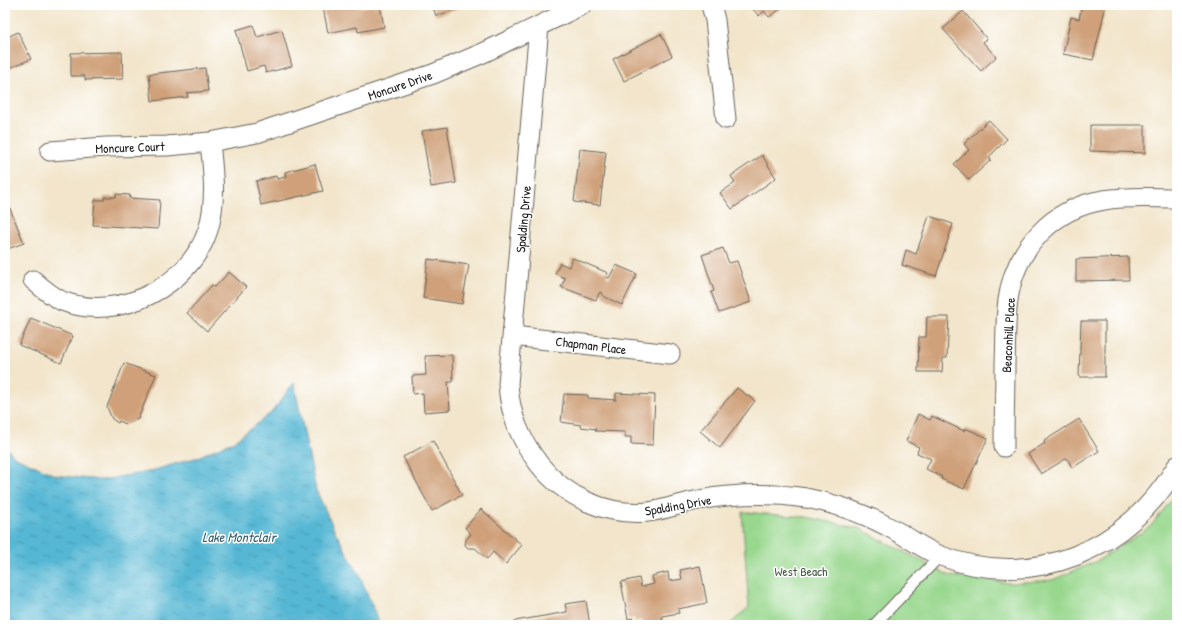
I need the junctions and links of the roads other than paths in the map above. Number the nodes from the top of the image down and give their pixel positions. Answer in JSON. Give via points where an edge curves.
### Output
{"nodes":[{"id":1,"x":582,"y":5,"type":"edge"},
{"id":2,"x":711,"y":5,"type":"edge"},
{"id":3,"x":539,"y":26,"type":"junction"},
{"id":4,"x":726,"y":119,"type":"dead end"},
{"id":5,"x":210,"y":142,"type":"junction"},
{"id":6,"x":50,"y":151,"type":"dead end"},
{"id":7,"x":1177,"y":198,"type":"edge"},
{"id":8,"x":33,"y":280,"type":"dead end"},
{"id":9,"x":513,"y":336,"type":"junction"},
{"id":10,"x":670,"y":354,"type":"dead end"},
{"id":11,"x":1004,"y":447,"type":"dead end"},
{"id":12,"x":1177,"y":466,"type":"edge"},
{"id":13,"x":940,"y":556,"type":"junction"},
{"id":14,"x":874,"y":625,"type":"edge"}],
"edges":[{"from":1,"to":3,"type":"street","name":"Moncure Drive"},
{"from":2,"to":4,"type":"street","via":[[715,20]]},
{"from":3,"to":5,"type":"street","name":"Moncure Drive","via":[[433,74],[257,133]]},
{"from":3,"to":9,"type":"street","name":"Spalding Drive"},
{"from":5,"to":6,"type":"street","name":"Moncure Court"},
{"from":5,"to":8,"type":"street","via":[[214,208],[207,231],[197,252],[182,271],[164,286],[145,297],[106,307],[62,301],[46,292]]},
{"from":7,"to":11,"type":"street","name":"Beaconhill Place","via":[[1103,200],[1075,209],[1035,236],[1014,276],[1008,300]]},
{"from":9,"to":10,"type":"street","name":"Chapman Place"},
{"from":9,"to":13,"type":"street","name":"Spalding Drive","via":[[508,384],[515,424],[527,448],[544,470],[576,496],[597,506],[619,511],[647,512],[698,500],[731,496],[804,498],[837,505],[868,516]]},
{"from":12,"to":13,"type":"street","name":"Spalding Drive","via":[[1150,505],[1127,526],[1076,556],[1049,565],[999,569],[971,565]]},
{"from":13,"to":14,"type":"lane"}]}
